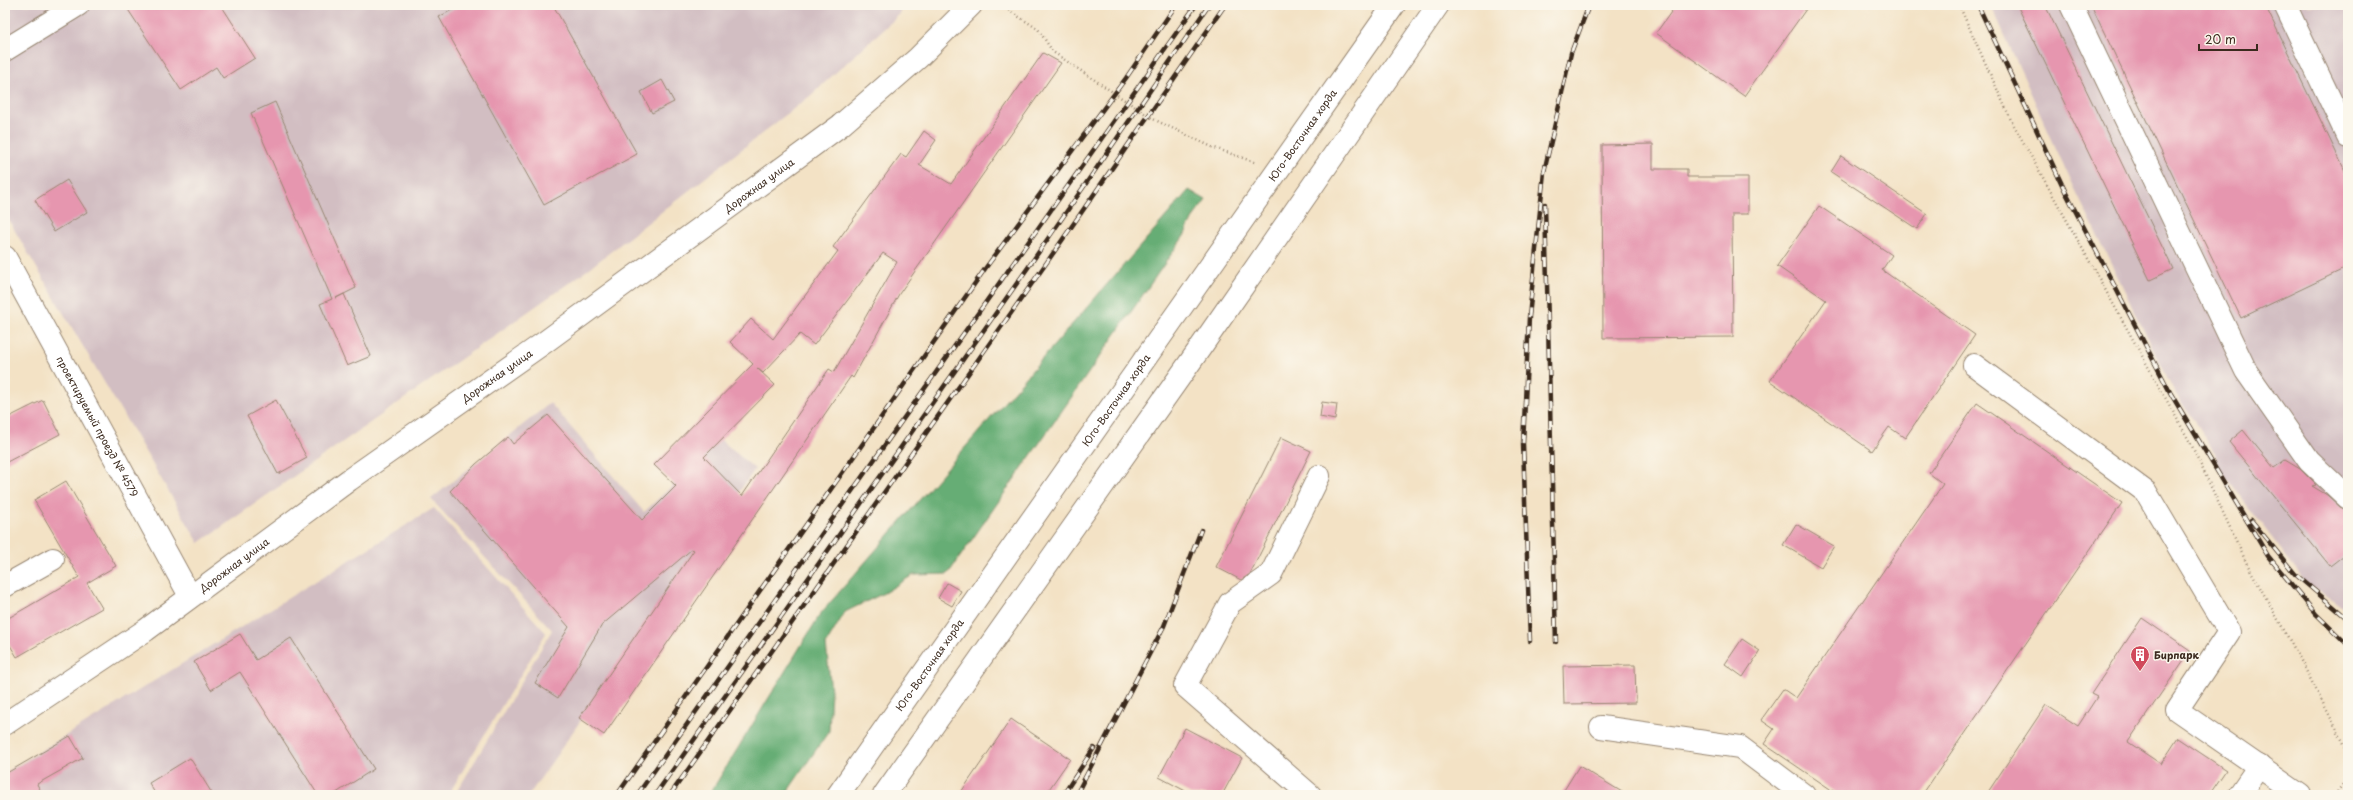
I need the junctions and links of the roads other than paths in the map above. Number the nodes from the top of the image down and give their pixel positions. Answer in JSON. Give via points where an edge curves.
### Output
{"nodes":[{"id":1,"x":78,"y":5,"type":"edge"},
{"id":2,"x":971,"y":5,"type":"edge"},
{"id":3,"x":1394,"y":5,"type":"edge"},
{"id":4,"x":1438,"y":5,"type":"edge"},
{"id":5,"x":2071,"y":5,"type":"edge"},
{"id":6,"x":2285,"y":5,"type":"edge"},
{"id":7,"x":5,"y":50,"type":"edge"},
{"id":8,"x":2348,"y":137,"type":"edge"},
{"id":9,"x":5,"y":257,"type":"edge"},
{"id":10,"x":1974,"y":364,"type":"dead end"},
{"id":11,"x":1319,"y":476,"type":"dead end"},
{"id":12,"x":2348,"y":498,"type":"edge"},
{"id":13,"x":53,"y":559,"type":"dead end"},
{"id":14,"x":5,"y":586,"type":"edge"},
{"id":15,"x":190,"y":596,"type":"junction"},
{"id":16,"x":5,"y":724,"type":"edge"},
{"id":17,"x":1602,"y":727,"type":"dead end"},
{"id":18,"x":2259,"y":766,"type":"junction"},
{"id":19,"x":838,"y":795,"type":"edge"},
{"id":20,"x":884,"y":795,"type":"edge"},
{"id":21,"x":1310,"y":795,"type":"edge"},
{"id":22,"x":1804,"y":795,"type":"edge"},
{"id":23,"x":2239,"y":795,"type":"edge"},
{"id":24,"x":2300,"y":795,"type":"edge"}],
"edges":[{"from":1,"to":7,"type":"main road"},
{"from":2,"to":15,"type":"main road","name":"Дорожная улица","via":[[918,58],[841,125],[545,342]]},
{"from":3,"to":19,"type":"main road","name":"Юго-Восточная хорда"},
{"from":4,"to":20,"type":"main road","via":[[1198,351]]},
{"from":5,"to":12,"type":"main road","via":[[2246,371],[2308,461]]},
{"from":6,"to":8,"type":"main road"},
{"from":9,"to":15,"type":"main road","name":"проектируемый проезд № 4579"},
{"from":10,"to":18,"type":"main road","via":[[2146,492],[2229,632],[2176,710]]},
{"from":11,"to":21,"type":"main road","via":[[1271,574],[1230,603],[1185,686]]},
{"from":13,"to":14,"type":"main road"},
{"from":15,"to":16,"type":"main road","name":"Дорожная улица","via":[[146,630]]},
{"from":17,"to":22,"type":"main road","via":[[1740,747]]},
{"from":18,"to":23,"type":"main road"},
{"from":18,"to":24,"type":"main road"}]}
